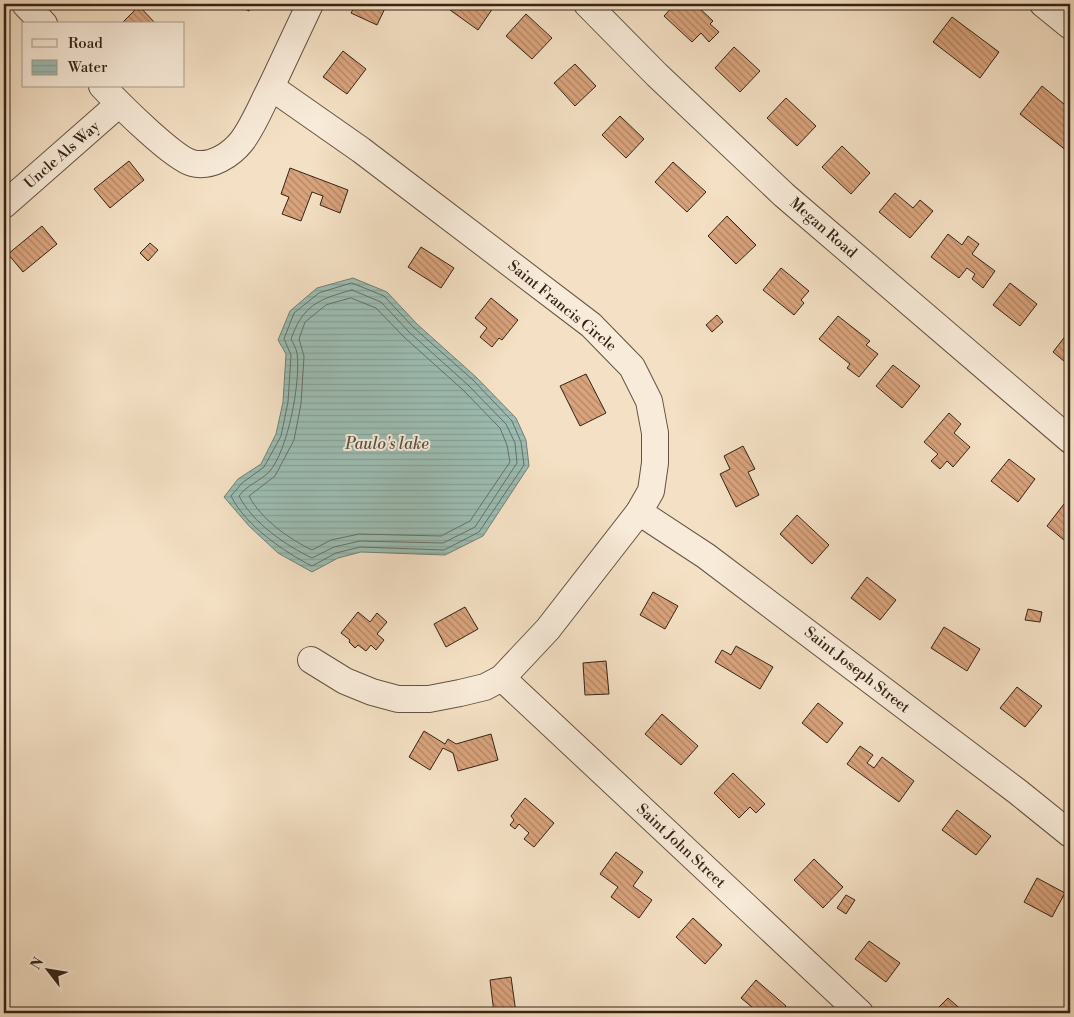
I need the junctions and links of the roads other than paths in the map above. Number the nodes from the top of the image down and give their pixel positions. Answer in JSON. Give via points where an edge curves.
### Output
{"nodes":[{"id":1,"x":25,"y":4,"type":"edge"},
{"id":2,"x":310,"y":4,"type":"edge"},
{"id":3,"x":587,"y":4,"type":"edge"},
{"id":4,"x":1043,"y":4,"type":"edge"},
{"id":5,"x":42,"y":22,"type":"edge"},
{"id":6,"x":1070,"y":26,"type":"edge"},
{"id":7,"x":271,"y":86,"type":"junction"},
{"id":8,"x":110,"y":95,"type":"edge"},
{"id":9,"x":4,"y":205,"type":"edge"},
{"id":10,"x":1070,"y":440,"type":"edge"},
{"id":11,"x":639,"y":512,"type":"junction"},
{"id":12,"x":311,"y":660,"type":"dead end"},
{"id":13,"x":502,"y":678,"type":"junction"},
{"id":14,"x":1070,"y":834,"type":"edge"},
{"id":15,"x":860,"y":1013,"type":"edge"}],
"edges":[{"from":1,"to":5,"type":"street"},
{"from":2,"to":7,"type":"street"},
{"from":3,"to":10,"type":"street","name":"Megan Road","via":[[784,195]]},
{"from":4,"to":6,"type":"street"},
{"from":7,"to":8,"type":"street","via":[[242,140],[219,160],[193,163],[182,159]]},
{"from":7,"to":11,"type":"street","name":"Saint Francis Circle","via":[[361,150],[591,325],[621,354],[632,367],[649,401],[655,433],[651,491]]},
{"from":8,"to":9,"type":"street","name":"Uncle Als Way"},
{"from":11,"to":13,"type":"street","name":"Saint Francis Circle","via":[[548,629]]},
{"from":11,"to":14,"type":"street","name":"Saint Joseph Street","via":[[706,556]]},
{"from":12,"to":13,"type":"street","name":"Saint Francis Circle","via":[[345,681],[398,699],[429,699],[460,693],[485,687]]},
{"from":13,"to":15,"type":"street","name":"Saint John Street"}]}
